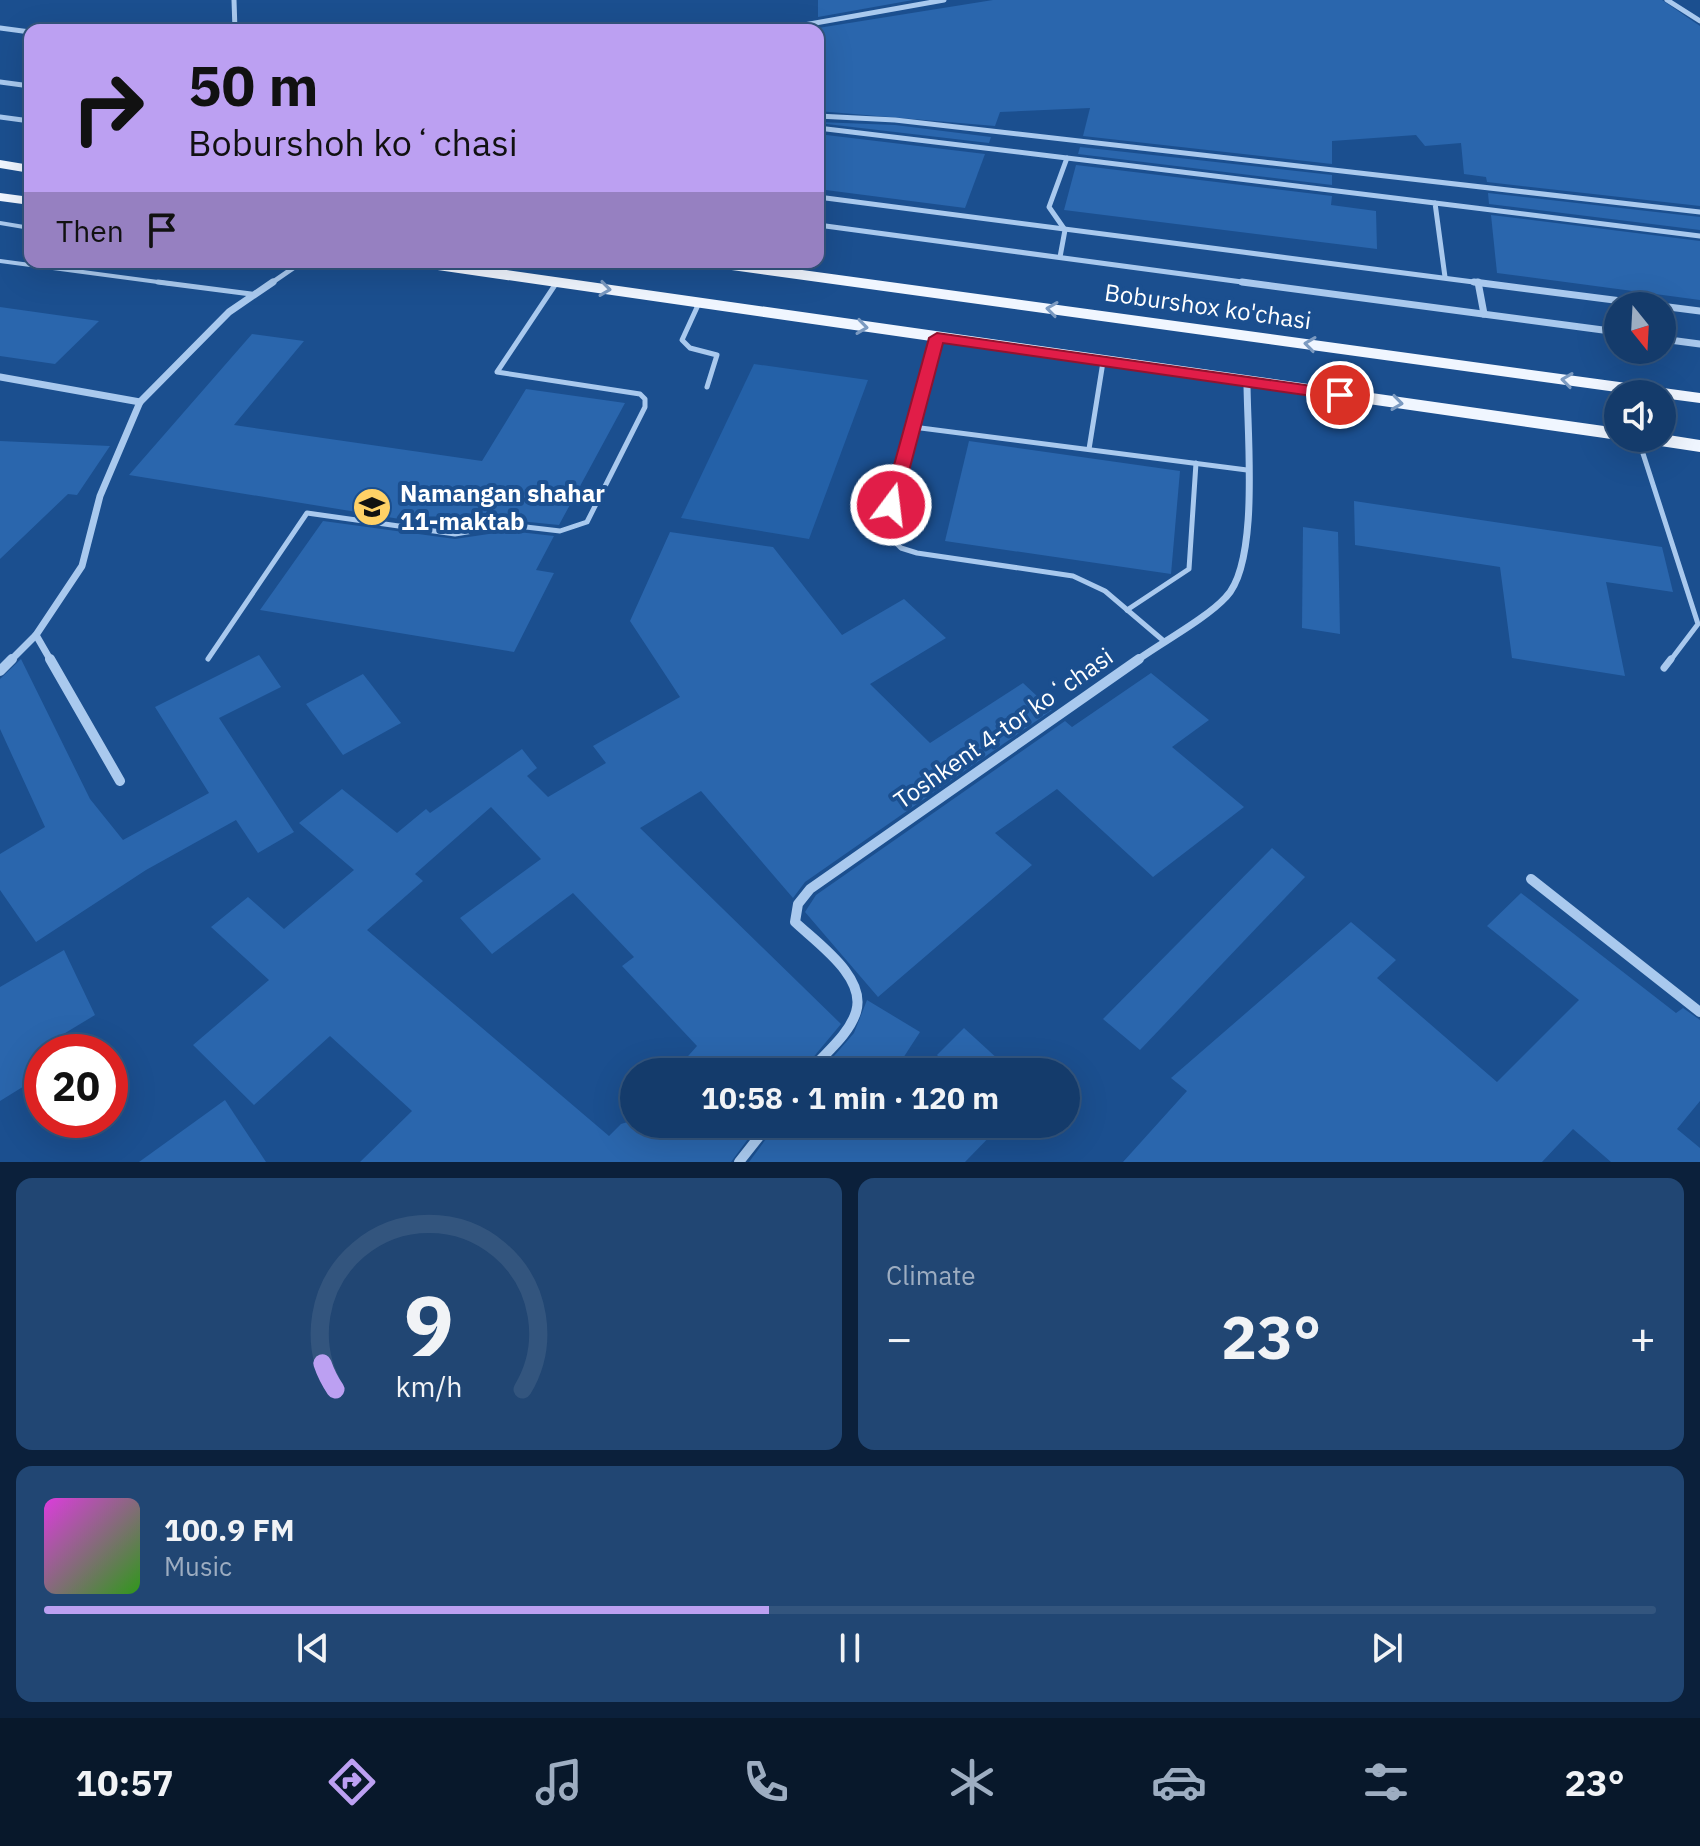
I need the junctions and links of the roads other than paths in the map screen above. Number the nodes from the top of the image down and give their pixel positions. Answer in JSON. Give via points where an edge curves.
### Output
{"nodes":[{"id":1,"x":234,"y":0,"type":"edge"},
{"id":2,"x":944,"y":0,"type":"edge"},
{"id":3,"x":1667,"y":0,"type":"edge"},
{"id":4,"x":1700,"y":21,"type":"edge"},
{"id":5,"x":235,"y":24,"type":"edge"},
{"id":6,"x":810,"y":24,"type":"edge"},
{"id":7,"x":0,"y":28,"type":"edge"},
{"id":8,"x":24,"y":31,"type":"edge"},
{"id":9,"x":0,"y":82,"type":"edge"},
{"id":10,"x":24,"y":85,"type":"edge"},
{"id":11,"x":824,"y":116,"type":"edge"},
{"id":12,"x":0,"y":117,"type":"edge"},
{"id":13,"x":24,"y":120,"type":"edge"},
{"id":14,"x":824,"y":129,"type":"edge"},
{"id":15,"x":1067,"y":158,"type":"junction"},
{"id":16,"x":0,"y":164,"type":"edge"},
{"id":17,"x":24,"y":168,"type":"edge"},
{"id":18,"x":0,"y":197,"type":"edge"},
{"id":19,"x":824,"y":198,"type":"edge"},
{"id":20,"x":24,"y":200,"type":"edge"},
{"id":21,"x":1435,"y":203,"type":"junction"},
{"id":22,"x":1700,"y":212,"type":"edge"},
{"id":23,"x":0,"y":223,"type":"edge"},
{"id":24,"x":824,"y":226,"type":"edge"},
{"id":25,"x":24,"y":227,"type":"edge"},
{"id":26,"x":1065,"y":230,"type":"junction"},
{"id":27,"x":1700,"y":236,"type":"edge"},
{"id":28,"x":1060,"y":257,"type":"junction"},
{"id":29,"x":0,"y":261,"type":"edge"},
{"id":30,"x":24,"y":263,"type":"edge"},
{"id":31,"x":74,"y":268,"type":"edge"},
{"id":32,"x":293,"y":268,"type":"edge"},
{"id":33,"x":459,"y":268,"type":"edge"},
{"id":34,"x":754,"y":268,"type":"edge"},
{"id":35,"x":1445,"y":277,"type":"junction"},
{"id":36,"x":1478,"y":281,"type":"junction"},
{"id":37,"x":557,"y":282,"type":"junction"},
{"id":38,"x":251,"y":294,"type":"junction"},
{"id":39,"x":699,"y":303,"type":"junction"},
{"id":40,"x":1700,"y":311,"type":"edge"},
{"id":41,"x":1484,"y":314,"type":"junction"},
{"id":42,"x":1604,"y":330,"type":"edge"},
{"id":43,"x":937,"y":338,"type":"junction"},
{"id":44,"x":1676,"y":341,"type":"edge"},
{"id":45,"x":1700,"y":344,"type":"edge"},
{"id":46,"x":1103,"y":362,"type":"junction"},
{"id":47,"x":0,"y":377,"type":"edge"},
{"id":48,"x":1247,"y":382,"type":"junction"},
{"id":49,"x":707,"y":387,"type":"dead end"},
{"id":50,"x":1700,"y":398,"type":"edge"},
{"id":51,"x":140,"y":402,"type":"junction"},
{"id":52,"x":913,"y":427,"type":"junction"},
{"id":53,"x":1604,"y":432,"type":"edge"},
{"id":54,"x":1676,"y":442,"type":"edge"},
{"id":55,"x":1700,"y":446,"type":"edge"},
{"id":56,"x":1089,"y":449,"type":"junction"},
{"id":57,"x":1643,"y":452,"type":"edge"},
{"id":58,"x":1196,"y":463,"type":"junction"},
{"id":59,"x":1247,"y":470,"type":"junction"},
{"id":60,"x":1127,"y":610,"type":"junction"},
{"id":61,"x":36,"y":635,"type":"junction"},
{"id":62,"x":1165,"y":642,"type":"junction"},
{"id":63,"x":208,"y":659,"type":"dead end"},
{"id":64,"x":1664,"y":668,"type":"dead end"},
{"id":65,"x":0,"y":671,"type":"edge"},
{"id":66,"x":120,"y":781,"type":"dead end"},
{"id":67,"x":1531,"y":879,"type":"dead end"},
{"id":68,"x":1700,"y":1012,"type":"edge"},
{"id":69,"x":820,"y":1058,"type":"edge"},
{"id":70,"x":758,"y":1138,"type":"edge"},
{"id":71,"x":739,"y":1162,"type":"edge"}],
"edges":[{"from":1,"to":5,"type":"street"},
{"from":2,"to":6,"type":"street"},
{"from":3,"to":4,"type":"street"},
{"from":7,"to":8,"type":"street"},
{"from":9,"to":10,"type":"street"},
{"from":11,"to":22,"type":"street","via":[[895,120]]},
{"from":12,"to":13,"type":"street"},
{"from":14,"to":15,"type":"street"},
{"from":15,"to":21,"type":"street"},
{"from":15,"to":26,"type":"street","via":[[1049,207]]},
{"from":16,"to":17,"type":"main road"},
{"from":18,"to":20,"type":"main road"},
{"from":19,"to":26,"type":"street"},
{"from":21,"to":27,"type":"street"},
{"from":21,"to":35,"type":"street"},
{"from":23,"to":25,"type":"lane"},
{"from":24,"to":28,"type":"street"},
{"from":26,"to":28,"type":"street"},
{"from":26,"to":35,"type":"street"},
{"from":28,"to":41,"type":"street"},
{"from":29,"to":30,"type":"lane"},
{"from":31,"to":38,"type":"lane"},
{"from":32,"to":38,"type":"street"},
{"from":33,"to":37,"type":"main road"},
{"from":50,"to":34,"type":"main road","name":"Boburshox ko'chasi","one_way":true},
{"from":35,"to":36,"type":"street"},
{"from":36,"to":40,"type":"street"},
{"from":36,"to":41,"type":"street"},
{"from":37,"to":39,"type":"main road","one_way":true},
{"from":37,"to":63,"type":"lane","via":[[497,372],[640,394],[645,399],[587,522],[560,531],[509,525],[455,534],[307,513]]},
{"from":38,"to":51,"type":"street"},
{"from":39,"to":43,"type":"main road","one_way":true},
{"from":39,"to":49,"type":"lane","via":[[682,340],[690,348],[717,355]]},
{"from":41,"to":42,"type":"street"},
{"from":43,"to":46,"type":"main road"},
{"from":43,"to":52,"type":"lane"},
{"from":44,"to":45,"type":"street"},
{"from":46,"to":48,"type":"main road"},
{"from":46,"to":56,"type":"lane"},
{"from":47,"to":51,"type":"street"},
{"from":48,"to":53,"type":"main road","one_way":true},
{"from":48,"to":59,"type":"street","name":"Toshkent 4-tor koʻchasi"},
{"from":51,"to":61,"type":"street","via":[[100,496],[82,566]]},
{"from":52,"to":56,"type":"lane"},
{"from":52,"to":60,"type":"lane","via":[[884,531],[890,541],[917,553],[1073,576],[1091,582]]},
{"from":54,"to":55,"type":"main road"},
{"from":56,"to":58,"type":"lane"},
{"from":57,"to":64,"type":"lane","via":[[1698,624]]},
{"from":58,"to":59,"type":"lane"},
{"from":58,"to":60,"type":"lane","via":[[1189,569]]},
{"from":59,"to":62,"type":"street","name":"Toshkent 4-tor koʻchasi","via":[[1242,574],[1226,598]]},
{"from":60,"to":62,"type":"lane"},
{"from":61,"to":65,"type":"street"},
{"from":61,"to":66,"type":"street"},
{"from":62,"to":69,"type":"street","name":"Toshkent 4-tor koʻchasi","via":[[810,889],[798,904],[795,922],[850,978],[859,995],[856,1012]]},
{"from":67,"to":68,"type":"street"},
{"from":70,"to":71,"type":"street"}]}
